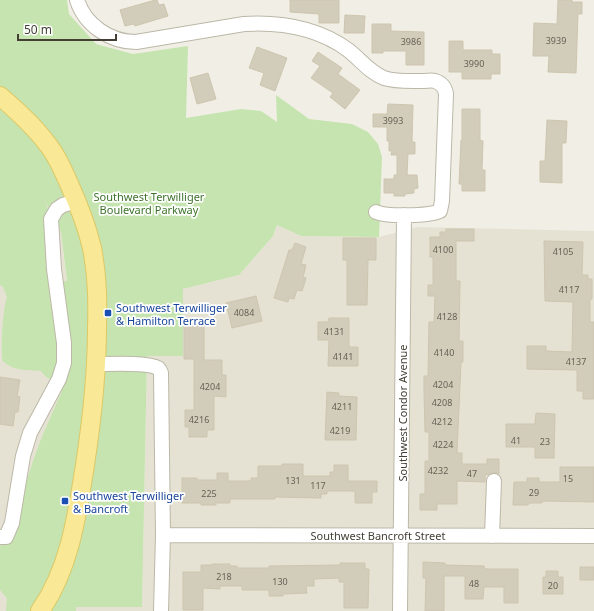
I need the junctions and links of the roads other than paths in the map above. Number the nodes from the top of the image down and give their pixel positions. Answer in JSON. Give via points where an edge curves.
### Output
{"nodes":[{"id":1,"x":77,"y":0,"type":"edge"},
{"id":2,"x":0,"y":96,"type":"edge"},
{"id":3,"x":77,"y":201,"type":"junction"},
{"id":4,"x":376,"y":212,"type":"dead end"},
{"id":5,"x":404,"y":215,"type":"junction"},
{"id":6,"x":97,"y":364,"type":"junction"},
{"id":7,"x":494,"y":481,"type":"dead end"},
{"id":8,"x":6,"y":523,"type":"edge"},
{"id":9,"x":163,"y":535,"type":"junction"},
{"id":10,"x":401,"y":536,"type":"junction"},
{"id":11,"x":492,"y":536,"type":"junction"},
{"id":12,"x":594,"y":536,"type":"edge"},
{"id":13,"x":0,"y":537,"type":"edge"},
{"id":14,"x":40,"y":611,"type":"edge"},
{"id":15,"x":161,"y":611,"type":"edge"},
{"id":16,"x":400,"y":611,"type":"edge"}],
"edges":[{"from":1,"to":5,"type":"street","via":[[83,14],[97,28],[105,34],[127,42],[244,24],[281,25],[315,33],[341,45],[382,78],[440,83],[446,89],[440,211],[434,214]]},
{"from":2,"to":3,"type":"main road","via":[[46,141],[60,163]]},
{"from":3,"to":6,"type":"main road","via":[[92,249],[96,279]]},
{"from":3,"to":8,"type":"street","via":[[63,205],[50,219],[64,363],[60,379],[30,433]]},
{"from":4,"to":5,"type":"street","via":[[383,215]]},
{"from":5,"to":10,"type":"street","name":"Southwest Condor Avenue"},
{"from":6,"to":9,"type":"street","via":[[137,364],[160,370]]},
{"from":6,"to":14,"type":"main road","via":[[90,434],[70,544],[55,585]]},
{"from":7,"to":11,"type":"street"},
{"from":8,"to":13,"type":"street","via":[[6,537]]},
{"from":9,"to":10,"type":"street","name":"Southwest Bancroft Street"},
{"from":9,"to":15,"type":"street"},
{"from":10,"to":11,"type":"street","name":"Southwest Bancroft Street"},
{"from":10,"to":16,"type":"street","name":"Southwest Condor Avenue"},
{"from":11,"to":12,"type":"street","name":"Southwest Bancroft Street"}]}
